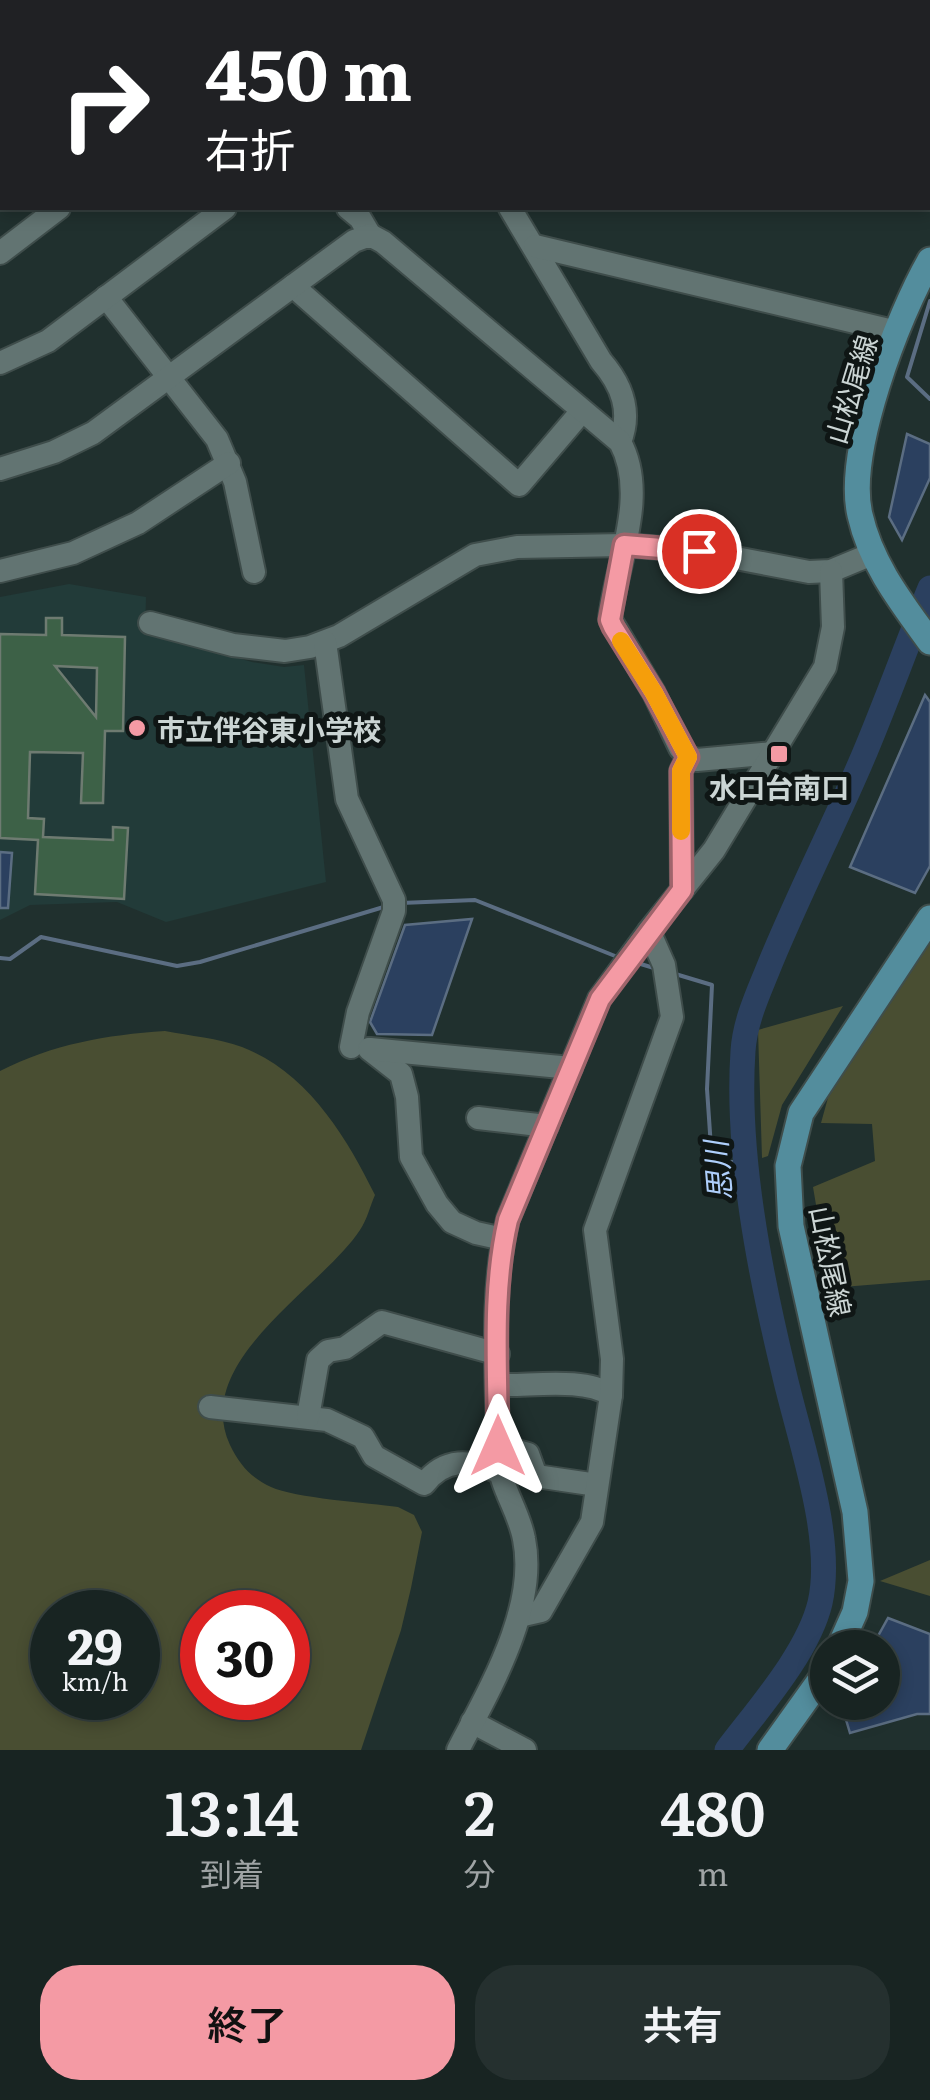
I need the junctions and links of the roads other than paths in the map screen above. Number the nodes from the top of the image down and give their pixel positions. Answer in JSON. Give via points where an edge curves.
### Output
{"nodes":[{"id":1,"x":57,"y":210,"type":"edge"},
{"id":2,"x":222,"y":210,"type":"edge"},
{"id":3,"x":350,"y":210,"type":"edge"},
{"id":4,"x":511,"y":210,"type":"edge"},
{"id":5,"x":370,"y":235,"type":"junction"},
{"id":6,"x":534,"y":246,"type":"junction"},
{"id":7,"x":0,"y":253,"type":"edge"},
{"id":8,"x":930,"y":260,"type":"edge"},
{"id":9,"x":293,"y":286,"type":"junction"},
{"id":10,"x":106,"y":297,"type":"junction"},
{"id":11,"x":898,"y":332,"type":"junction"},
{"id":12,"x":0,"y":363,"type":"edge"},
{"id":13,"x":168,"y":380,"type":"junction"},
{"id":14,"x":582,"y":411,"type":"junction"},
{"id":15,"x":620,"y":442,"type":"junction"},
{"id":16,"x":230,"y":463,"type":"junction"},
{"id":17,"x":0,"y":469,"type":"edge"},
{"id":18,"x":624,"y":545,"type":"junction"},
{"id":19,"x":872,"y":554,"type":"junction"},
{"id":20,"x":0,"y":571,"type":"edge"},
{"id":21,"x":831,"y":571,"type":"junction"},
{"id":22,"x":254,"y":572,"type":"dead end"},
{"id":23,"x":150,"y":622,"type":"dead end"},
{"id":24,"x":929,"y":641,"type":"edge"},
{"id":25,"x":325,"y":642,"type":"junction"},
{"id":26,"x":774,"y":753,"type":"junction"},
{"id":27,"x":688,"y":757,"type":"junction"},
{"id":28,"x":682,"y":890,"type":"junction"},
{"id":29,"x":930,"y":918,"type":"edge"},
{"id":30,"x":648,"y":931,"type":"junction"},
{"id":31,"x":352,"y":1047,"type":"junction"},
{"id":32,"x":571,"y":1068,"type":"junction"},
{"id":33,"x":478,"y":1118,"type":"dead end"},
{"id":34,"x":547,"y":1126,"type":"junction"},
{"id":35,"x":503,"y":1239,"type":"junction"},
{"id":36,"x":498,"y":1354,"type":"junction"},
{"id":37,"x":498,"y":1385,"type":"junction"},
{"id":38,"x":611,"y":1395,"type":"junction"},
{"id":39,"x":210,"y":1407,"type":"dead end"},
{"id":40,"x":308,"y":1417,"type":"junction"},
{"id":41,"x":498,"y":1446,"type":"junction"},
{"id":42,"x":499,"y":1472,"type":"junction"},
{"id":43,"x":597,"y":1485,"type":"junction"},
{"id":44,"x":519,"y":1616,"type":"junction"},
{"id":45,"x":847,"y":1630,"type":"edge"},
{"id":46,"x":810,"y":1694,"type":"edge"},
{"id":47,"x":472,"y":1722,"type":"junction"},
{"id":48,"x":458,"y":1750,"type":"edge"},
{"id":49,"x":526,"y":1750,"type":"edge"},
{"id":50,"x":770,"y":1750,"type":"edge"}],
"edges":[{"from":1,"to":7,"type":"street"},
{"from":2,"to":10,"type":"street"},
{"from":3,"to":5,"type":"street"},
{"from":4,"to":6,"type":"street"},
{"from":5,"to":9,"type":"street"},
{"from":5,"to":14,"type":"street"},
{"from":6,"to":11,"type":"street"},
{"from":6,"to":15,"type":"street","via":[[615,377],[626,414]]},
{"from":8,"to":11,"type":"main road","name":"山松尾線"},
{"from":9,"to":13,"type":"street"},
{"from":9,"to":14,"type":"street","via":[[519,485]]},
{"from":10,"to":12,"type":"street","via":[[48,341]]},
{"from":10,"to":13,"type":"street"},
{"from":11,"to":19,"type":"main road","name":"山松尾線","via":[[858,454],[859,512]]},
{"from":13,"to":16,"type":"street"},
{"from":13,"to":17,"type":"street","via":[[93,432]]},
{"from":14,"to":15,"type":"street"},
{"from":15,"to":18,"type":"street","via":[[630,494]]},
{"from":16,"to":20,"type":"street","via":[[138,523],[73,553]]},
{"from":16,"to":22,"type":"street"},
{"from":18,"to":21,"type":"street"},
{"from":18,"to":25,"type":"street","via":[[516,547],[475,555]]},
{"from":18,"to":27,"type":"street","via":[[610,620]]},
{"from":19,"to":21,"type":"street"},
{"from":19,"to":24,"type":"main road","name":"山松尾線"},
{"from":21,"to":26,"type":"street","via":[[833,626],[825,668]]},
{"from":23,"to":25,"type":"street","via":[[262,650]]},
{"from":25,"to":31,"type":"street","via":[[348,799],[394,906]]},
{"from":26,"to":27,"type":"street"},
{"from":26,"to":28,"type":"street"},
{"from":27,"to":28,"type":"street","via":[[681,771]]},
{"from":28,"to":30,"type":"street"},
{"from":29,"to":45,"type":"main road","name":"山松尾線","via":[[800,1113],[788,1166],[790,1226],[856,1512],[861,1581]]},
{"from":30,"to":32,"type":"street","via":[[600,999]]},
{"from":30,"to":38,"type":"street","via":[[672,1017],[595,1230]]},
{"from":31,"to":32,"type":"street"},
{"from":31,"to":35,"type":"street","via":[[401,1074],[411,1156],[436,1204],[452,1222]]},
{"from":32,"to":34,"type":"street"},
{"from":33,"to":34,"type":"street"},
{"from":34,"to":35,"type":"street"},
{"from":35,"to":36,"type":"street"},
{"from":36,"to":37,"type":"street"},
{"from":36,"to":40,"type":"street","via":[[382,1322],[318,1360]]},
{"from":37,"to":38,"type":"street","via":[[580,1384]]},
{"from":37,"to":41,"type":"street"},
{"from":38,"to":43,"type":"street"},
{"from":39,"to":40,"type":"street"},
{"from":40,"to":42,"type":"street","via":[[349,1428],[374,1456],[424,1484],[457,1462]]},
{"from":41,"to":42,"type":"street"},
{"from":41,"to":43,"type":"street","via":[[528,1454],[536,1476]]},
{"from":42,"to":44,"type":"street","via":[[525,1541],[528,1570]]},
{"from":43,"to":44,"type":"street","via":[[592,1522],[541,1611]]},
{"from":44,"to":47,"type":"street"},
{"from":46,"to":50,"type":"main road"},
{"from":47,"to":48,"type":"street"},
{"from":47,"to":49,"type":"street"}]}
